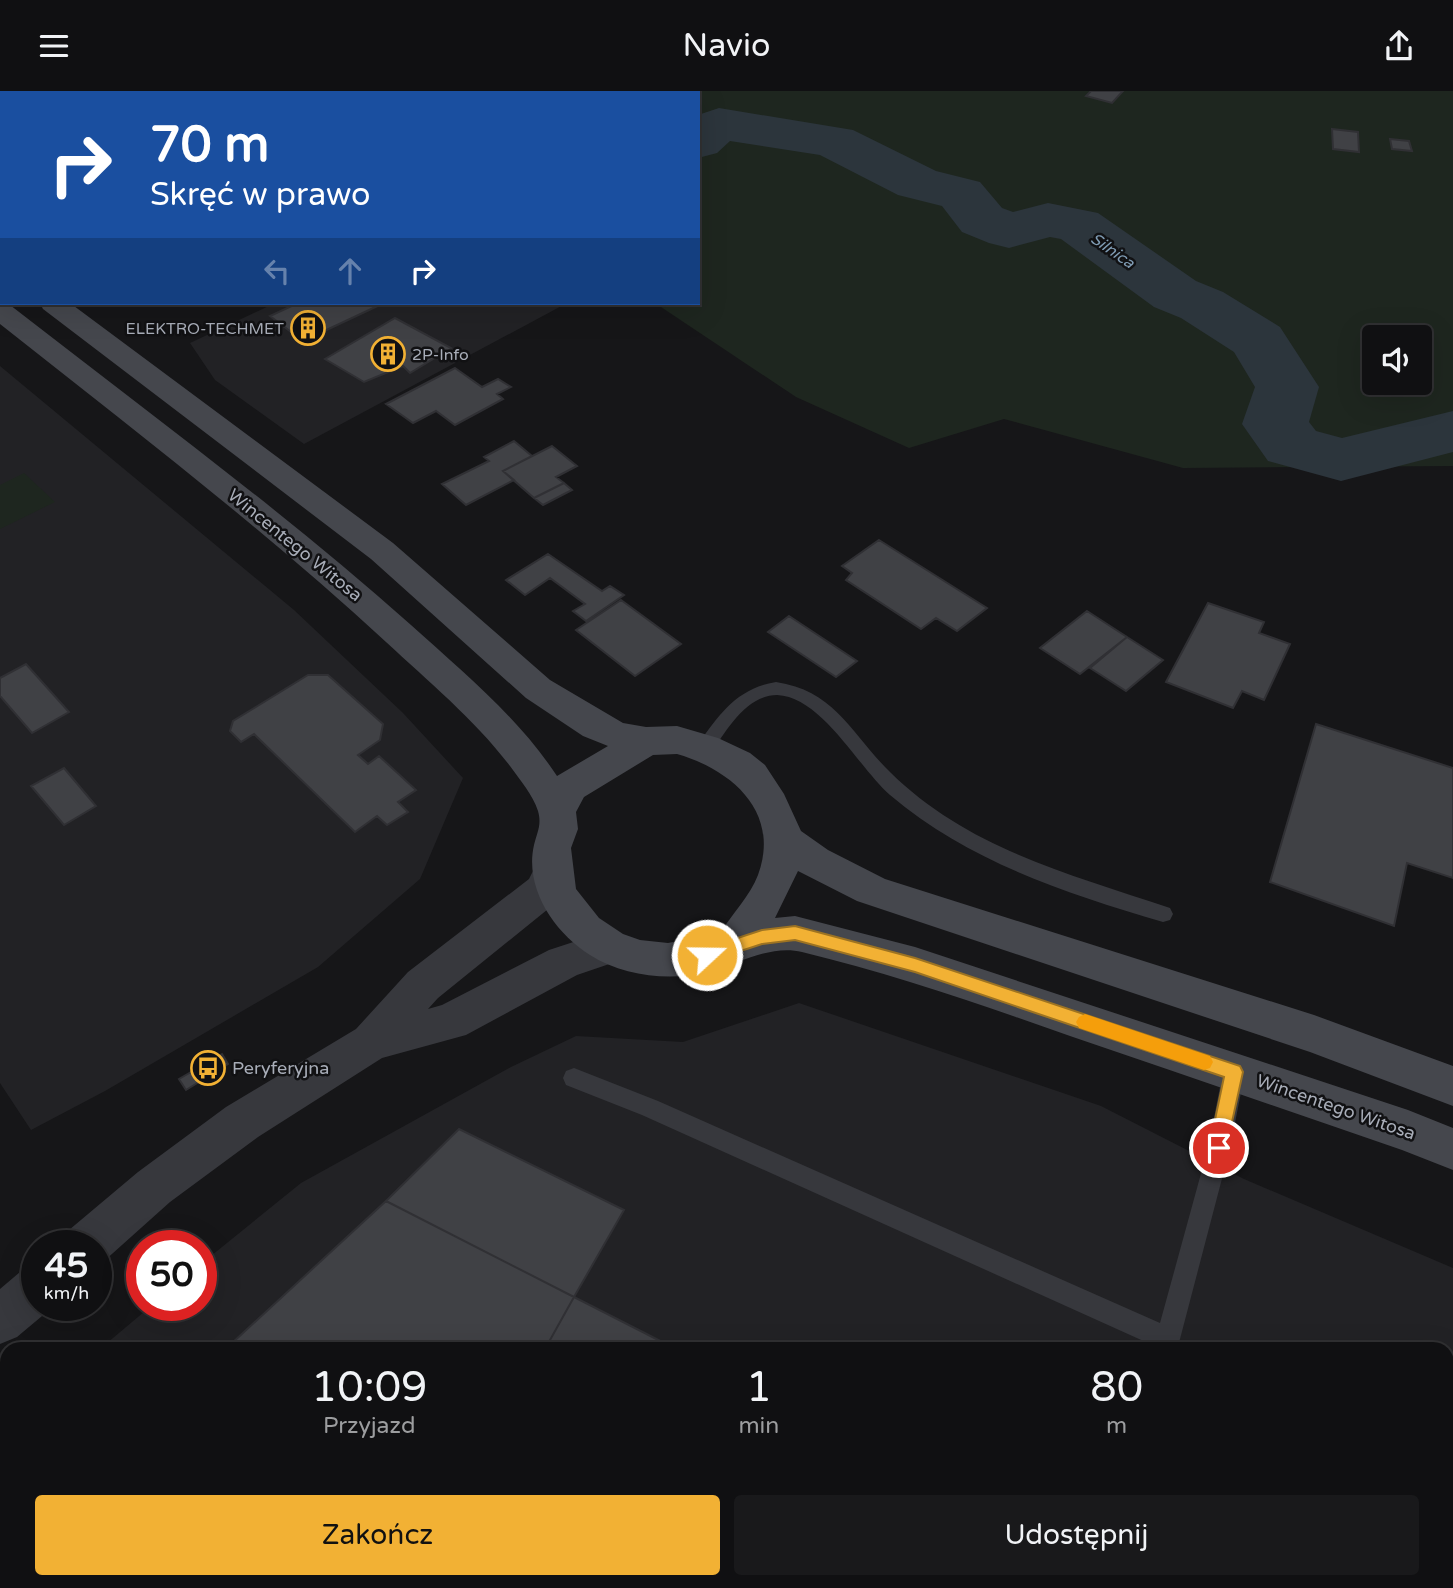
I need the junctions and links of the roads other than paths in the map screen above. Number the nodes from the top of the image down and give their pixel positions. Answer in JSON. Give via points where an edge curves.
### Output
{"nodes":[{"id":1,"x":56,"y":305,"type":"edge"},
{"id":2,"x":0,"y":311,"type":"edge"},
{"id":3,"x":646,"y":741,"type":"junction"},
{"id":4,"x":705,"y":748,"type":"junction"},
{"id":5,"x":557,"y":812,"type":"junction"},
{"id":6,"x":785,"y":841,"type":"junction"},
{"id":7,"x":552,"y":872,"type":"junction"},
{"id":8,"x":1163,"y":914,"type":"dead end"},
{"id":9,"x":736,"y":943,"type":"junction"},
{"id":10,"x":610,"y":947,"type":"junction"},
{"id":11,"x":371,"y":1042,"type":"junction"},
{"id":12,"x":1234,"y":1072,"type":"junction"},
{"id":13,"x":574,"y":1078,"type":"dead end"},
{"id":14,"x":1453,"y":1086,"type":"edge"},
{"id":15,"x":1453,"y":1149,"type":"edge"},
{"id":16,"x":104,"y":1230,"type":"edge"},
{"id":17,"x":21,"y":1302,"type":"edge"},
{"id":18,"x":0,"y":1320,"type":"edge"}],
"edges":[{"from":1,"to":3,"type":"main road","via":[[382,551],[538,688],[596,726]]},
{"from":2,"to":5,"type":"main road","name":"Wincentego Witosa","via":[[344,583],[487,716],[533,767]]},
{"from":3,"to":4,"type":"main road","via":[[677,740]]},
{"from":3,"to":5,"type":"main road","via":[[570,787]]},
{"from":4,"to":6,"type":"main road","via":[[752,775],[771,804]]},
{"from":4,"to":8,"type":"lane","via":[[738,703],[770,689],[789,690],[807,697],[827,714],[883,776],[951,829],[991,853],[1040,876]]},
{"from":5,"to":7,"type":"main road"},
{"from":6,"to":9,"type":"main road","via":[[778,874]]},
{"from":6,"to":14,"type":"main road","via":[[825,867],[884,894],[1314,1034]]},
{"from":7,"to":10,"type":"main road","via":[[564,906],[585,930]]},
{"from":7,"to":11,"type":"street","via":[[544,890],[423,985]]},
{"from":9,"to":10,"type":"main road","via":[[707,955],[668,960]]},
{"from":9,"to":12,"type":"main road","name":"Wincentego Witosa","via":[[795,933],[915,965]]},
{"from":10,"to":11,"type":"street","via":[[564,962],[451,1022]]},
{"from":11,"to":16,"type":"street","via":[[242,1122]]},
{"from":12,"to":13,"type":"lane","via":[[1219,1148],[1168,1339]]},
{"from":12,"to":15,"type":"main road","name":"Wincentego Witosa"},
{"from":17,"to":18,"type":"street"}]}
